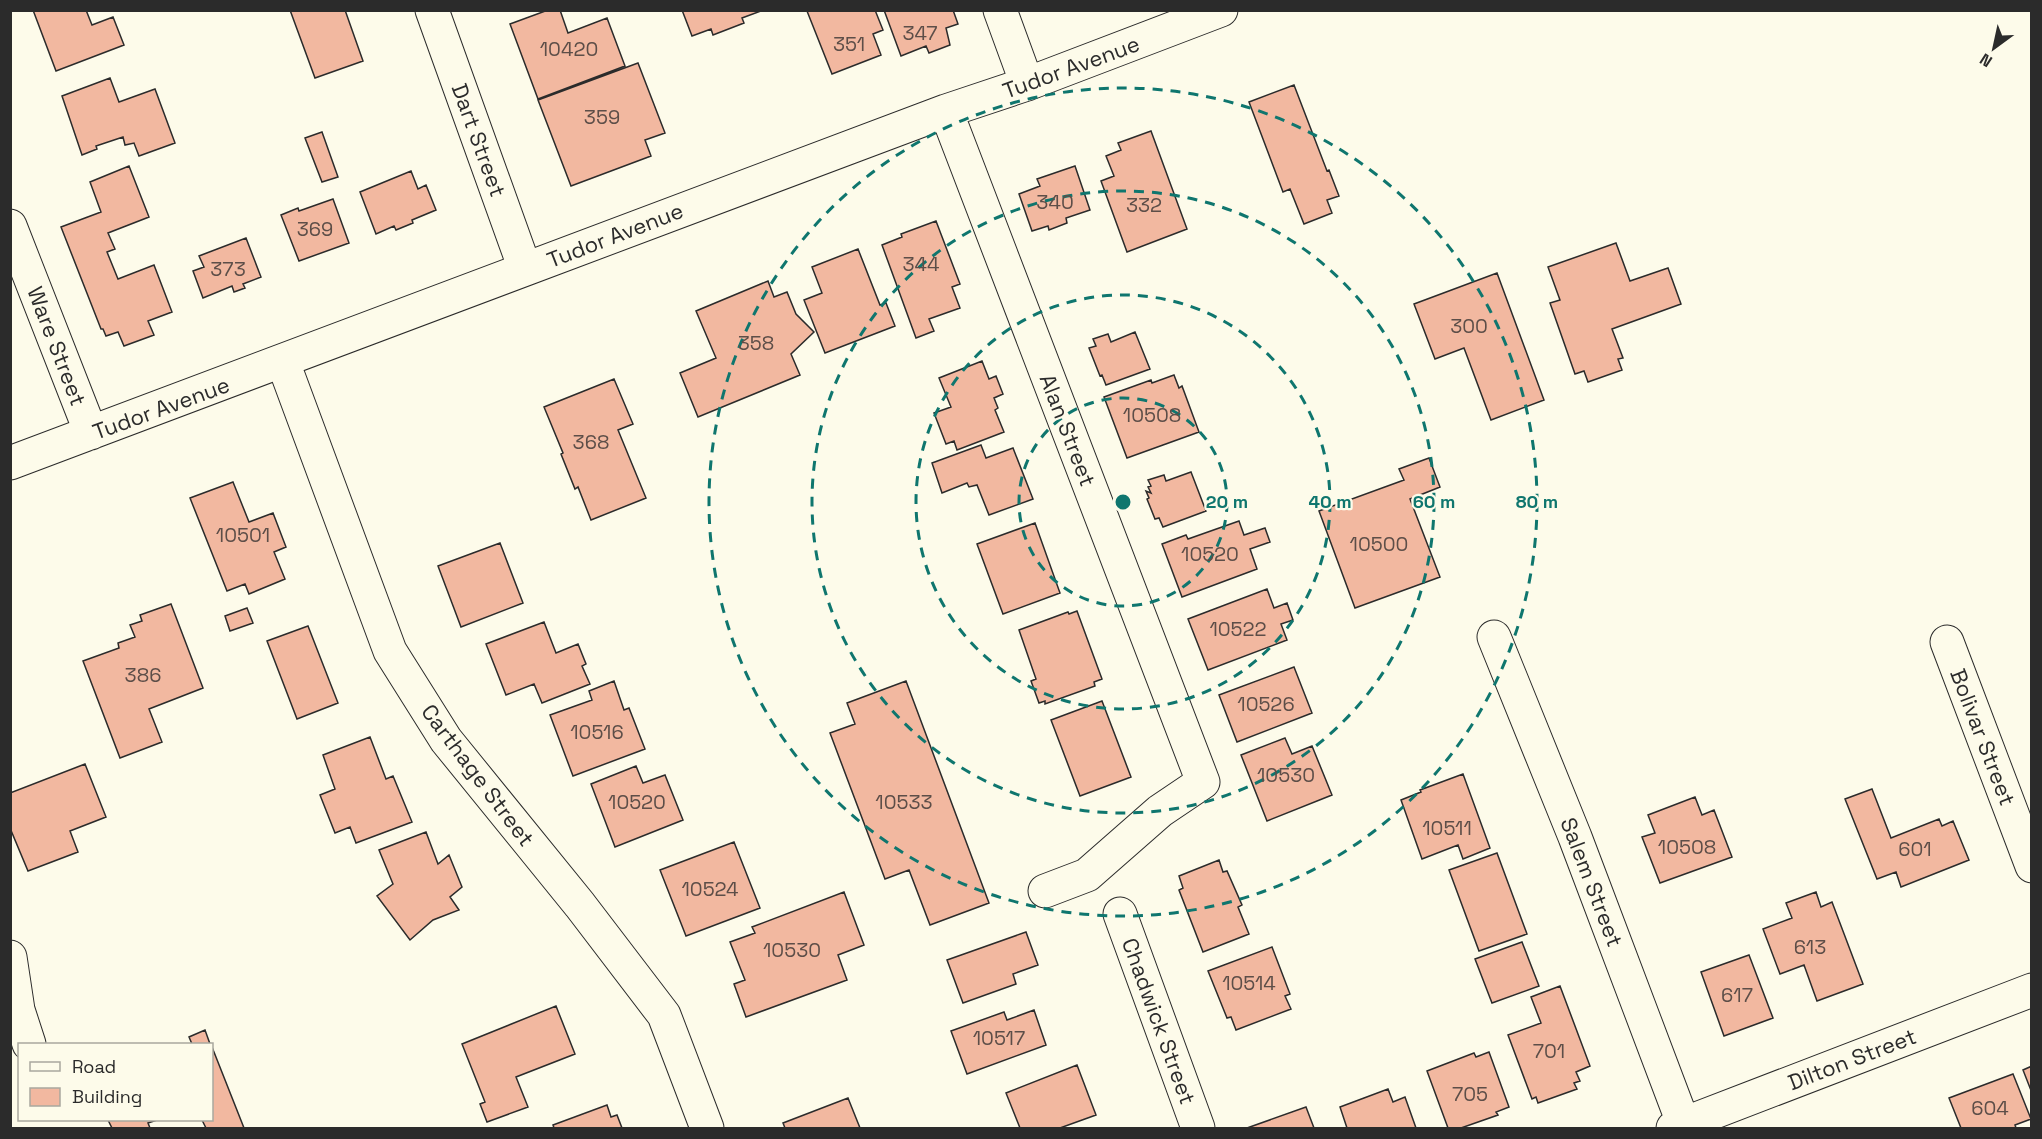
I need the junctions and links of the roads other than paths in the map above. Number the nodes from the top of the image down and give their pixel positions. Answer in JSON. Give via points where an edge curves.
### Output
{"nodes":[{"id":1,"x":432,"y":10,"type":"edge"},
{"id":2,"x":1000,"y":10,"type":"edge"},
{"id":3,"x":1221,"y":10,"type":"edge"},
{"id":4,"x":1027,"y":84,"type":"junction"},
{"id":5,"x":946,"y":111,"type":"junction"},
{"id":6,"x":10,"y":226,"type":"edge"},
{"id":7,"x":525,"y":269,"type":"junction"},
{"id":8,"x":283,"y":362,"type":"junction"},
{"id":9,"x":91,"y":433,"type":"junction"},
{"id":10,"x":10,"y":463,"type":"edge"},
{"id":11,"x":1494,"y":638,"type":"dead end"},
{"id":12,"x":1947,"y":642,"type":"dead end"},
{"id":13,"x":2031,"y":866,"type":"edge"},
{"id":14,"x":1044,"y":891,"type":"dead end"},
{"id":15,"x":1120,"y":914,"type":"dead end"},
{"id":16,"x":10,"y":957,"type":"edge"},
{"id":17,"x":2031,"y":990,"type":"edge"},
{"id":18,"x":29,"y":1043,"type":"edge"},
{"id":19,"x":1681,"y":1127,"type":"edge"},
{"id":20,"x":706,"y":1128,"type":"edge"},
{"id":21,"x":1198,"y":1128,"type":"edge"}],
"edges":[{"from":1,"to":7,"type":"street","name":"Dart Street"},
{"from":2,"to":4,"type":"street"},
{"from":3,"to":4,"type":"street","name":"Tudor Avenue"},
{"from":4,"to":5,"type":"street","name":"Tudor Avenue"},
{"from":5,"to":7,"type":"street","name":"Tudor Avenue"},
{"from":5,"to":14,"type":"street","name":"Alan Street","via":[[1203,782],[1160,811],[1088,875]]},
{"from":6,"to":9,"type":"street","name":"Ware Street"},
{"from":7,"to":8,"type":"street","name":"Tudor Avenue"},
{"from":8,"to":9,"type":"street","name":"Tudor Avenue"},
{"from":8,"to":20,"type":"street","name":"Carthage Street","via":[[390,651],[446,740],[664,1015]]},
{"from":9,"to":10,"type":"street","name":"Tudor Avenue"},
{"from":11,"to":19,"type":"street","name":"Salem Street","via":[[1575,837]]},
{"from":12,"to":13,"type":"street","name":"Bolivar Street"},
{"from":15,"to":21,"type":"street","name":"Chadwick Street"},
{"from":16,"to":18,"type":"street","via":[[18,1010]]},
{"from":17,"to":19,"type":"street","name":"Dilton Street"}]}
